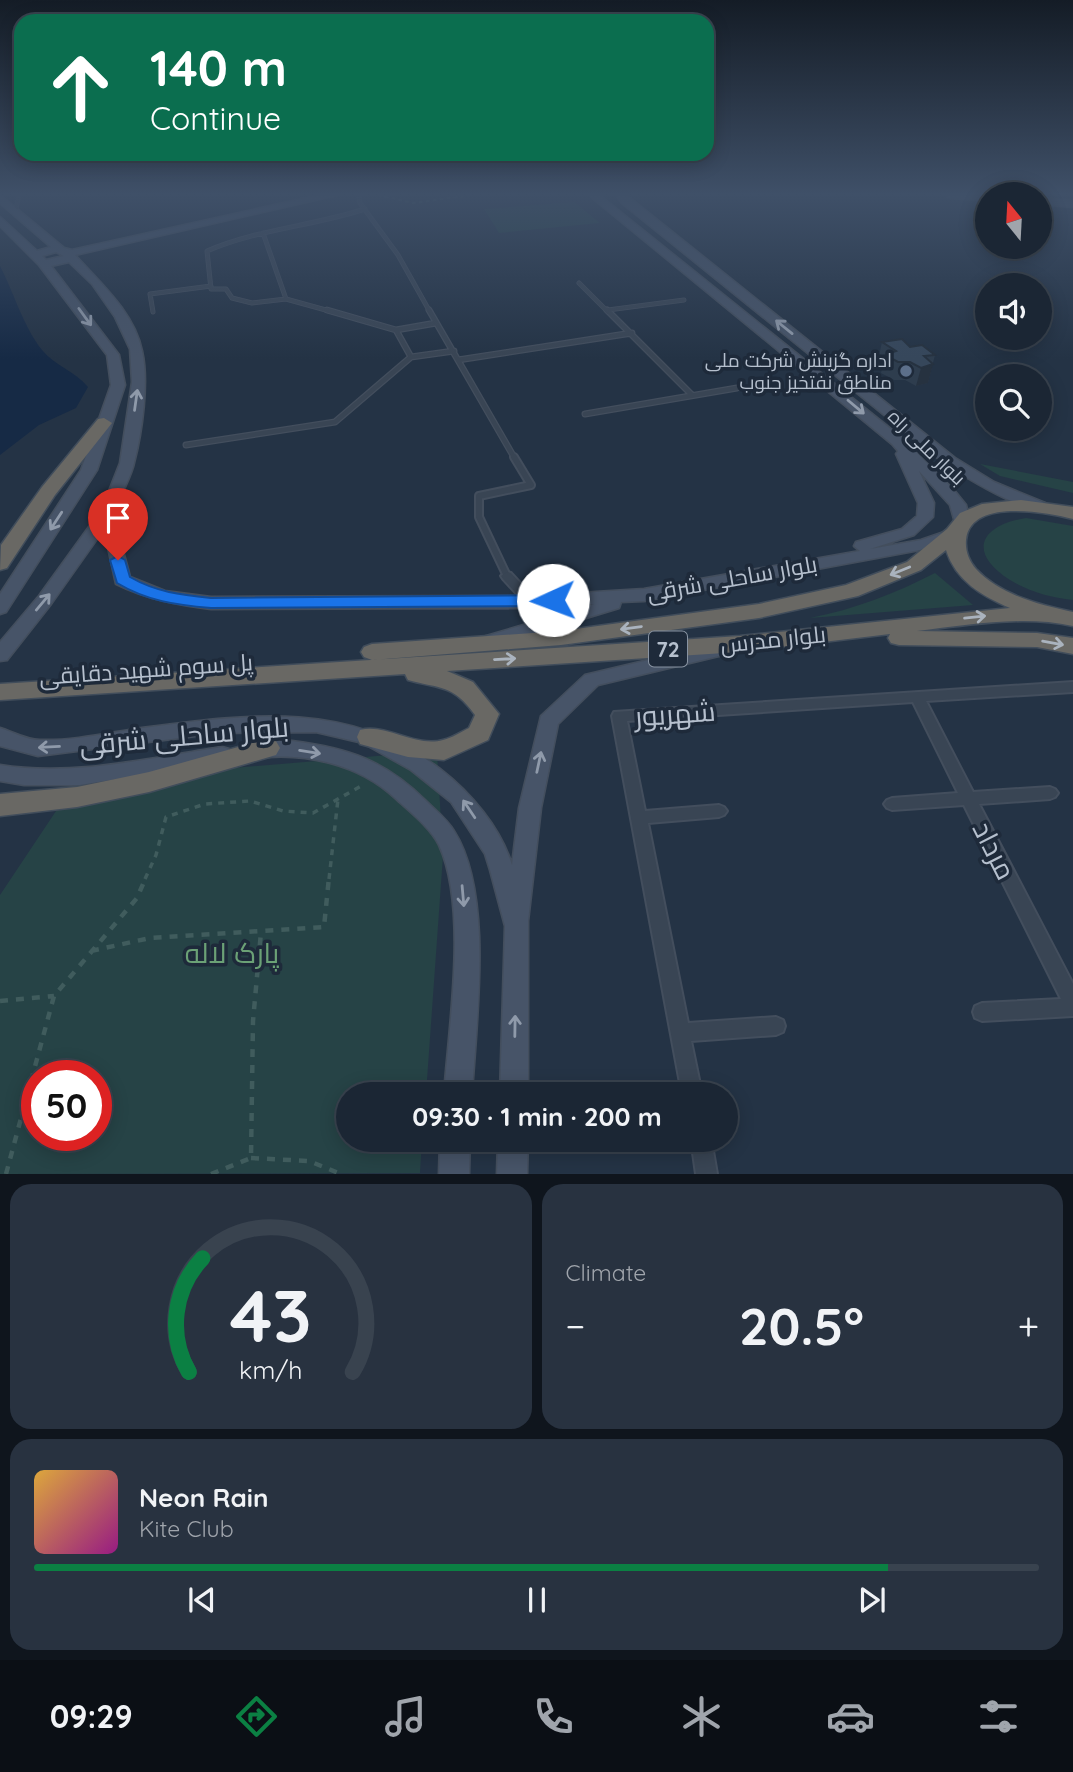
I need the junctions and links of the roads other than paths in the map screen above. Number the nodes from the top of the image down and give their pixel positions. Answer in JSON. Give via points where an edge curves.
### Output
{"nodes":[{"id":1,"x":30,"y":250,"type":"edge"},
{"id":2,"x":64,"y":250,"type":"edge"},
{"id":3,"x":76,"y":250,"type":"edge"},
{"id":4,"x":109,"y":250,"type":"edge"},
{"id":5,"x":209,"y":250,"type":"edge"},
{"id":6,"x":269,"y":250,"type":"edge"},
{"id":7,"x":394,"y":250,"type":"edge"},
{"id":8,"x":663,"y":250,"type":"edge"},
{"id":9,"x":687,"y":250,"type":"edge"},
{"id":10,"x":67,"y":252,"type":"junction"},
{"id":11,"x":39,"y":259,"type":"junction"},
{"id":12,"x":91,"y":277,"type":"junction"},
{"id":13,"x":579,"y":283,"type":"dead end"},
{"id":14,"x":211,"y":286,"type":"junction"},
{"id":15,"x":738,"y":290,"type":"junction"},
{"id":16,"x":718,"y":293,"type":"junction"},
{"id":17,"x":286,"y":299,"type":"junction"},
{"id":18,"x":684,"y":300,"type":"dead end"},
{"id":19,"x":608,"y":310,"type":"junction"},
{"id":20,"x":153,"y":313,"type":"dead end"},
{"id":21,"x":436,"y":323,"type":"junction"},
{"id":22,"x":396,"y":330,"type":"junction"},
{"id":23,"x":632,"y":333,"type":"junction"},
{"id":24,"x":454,"y":351,"type":"junction"},
{"id":25,"x":411,"y":357,"type":"junction"},
{"id":26,"x":458,"y":360,"type":"junction"},
{"id":27,"x":737,"y":388,"type":"dead end"},
{"id":28,"x":692,"y":396,"type":"junction"},
{"id":29,"x":585,"y":414,"type":"dead end"},
{"id":30,"x":104,"y":422,"type":"junction"},
{"id":31,"x":897,"y":441,"type":"junction"},
{"id":32,"x":186,"y":445,"type":"dead end"},
{"id":33,"x":1039,"y":506,"type":"junction"},
{"id":34,"x":110,"y":509,"type":"junction"},
{"id":35,"x":1073,"y":513,"type":"edge"},
{"id":36,"x":959,"y":527,"type":"junction"},
{"id":37,"x":0,"y":564,"type":"edge"},
{"id":38,"x":813,"y":564,"type":"junction"},
{"id":39,"x":507,"y":576,"type":"joint"},
{"id":40,"x":644,"y":595,"type":"junction"},
{"id":41,"x":530,"y":602,"type":"junction"},
{"id":42,"x":0,"y":608,"type":"edge"},
{"id":43,"x":1046,"y":614,"type":"junction"},
{"id":44,"x":1073,"y":619,"type":"edge"},
{"id":45,"x":481,"y":644,"type":"junction"},
{"id":46,"x":740,"y":644,"type":"junction"},
{"id":47,"x":1073,"y":646,"type":"edge"},
{"id":48,"x":0,"y":655,"type":"edge"},
{"id":49,"x":291,"y":665,"type":"junction"},
{"id":50,"x":359,"y":667,"type":"junction"},
{"id":51,"x":0,"y":679,"type":"edge"},
{"id":52,"x":1073,"y":687,"type":"edge"},
{"id":53,"x":0,"y":691,"type":"edge"},
{"id":54,"x":917,"y":697,"type":"junction"},
{"id":55,"x":0,"y":736,"type":"edge"},
{"id":56,"x":369,"y":737,"type":"junction"},
{"id":57,"x":267,"y":748,"type":"junction"},
{"id":58,"x":0,"y":773,"type":"edge"},
{"id":59,"x":1050,"y":793,"type":"dead end"},
{"id":60,"x":969,"y":799,"type":"junction"},
{"id":61,"x":892,"y":804,"type":"dead end"},
{"id":62,"x":0,"y":805,"type":"edge"},
{"id":63,"x":719,"y":811,"type":"dead end"},
{"id":64,"x":638,"y":818,"type":"junction"},
{"id":65,"x":517,"y":926,"type":"junction"},
{"id":66,"x":1073,"y":1005,"type":"edge"},
{"id":67,"x":982,"y":1012,"type":"dead end"},
{"id":68,"x":776,"y":1027,"type":"dead end"},
{"id":69,"x":680,"y":1033,"type":"junction"},
{"id":70,"x":459,"y":1082,"type":"edge"},
{"id":71,"x":514,"y":1082,"type":"edge"},
{"id":72,"x":690,"y":1082,"type":"edge"},
{"id":73,"x":455,"y":1152,"type":"edge"},
{"id":74,"x":513,"y":1152,"type":"edge"},
{"id":75,"x":703,"y":1152,"type":"edge"},
{"id":76,"x":454,"y":1174,"type":"edge"},
{"id":77,"x":512,"y":1174,"type":"edge"},
{"id":78,"x":707,"y":1174,"type":"edge"}],
"edges":[{"from":1,"to":11,"type":"main road"},
{"from":2,"to":10,"type":"main road"},
{"from":3,"to":10,"type":"main road"},
{"from":4,"to":12,"type":"main road","via":[[94,265]]},
{"from":5,"to":14,"type":"lane"},
{"from":6,"to":17,"type":"lane"},
{"from":7,"to":21,"type":"lane"},
{"from":8,"to":16,"type":"main road","name":"بلوار ملی راه"},
{"from":9,"to":15,"type":"main road","name":"بلوار ملی راه"},
{"from":10,"to":11,"type":"main road"},
{"from":10,"to":12,"type":"main road"},
{"from":11,"to":30,"type":"main road","one_way":true,"via":[[113,355],[118,385]]},
{"from":34,"to":12,"type":"main road","one_way":true,"via":[[127,463],[139,382],[136,349],[121,317]]},
{"from":13,"to":19,"type":"lane"},
{"from":14,"to":17,"type":"lane","via":[[252,303]]},
{"from":14,"to":20,"type":"lane","via":[[150,294]]},
{"from":15,"to":16,"type":"main road"},
{"from":33,"to":15,"type":"main road","name":"بلوار ملی راه","one_way":true,"via":[[989,485],[950,461]]},
{"from":16,"to":31,"type":"main road","name":"بلوار ملی راه","one_way":true},
{"from":17,"to":22,"type":"lane"},
{"from":18,"to":19,"type":"lane"},
{"from":19,"to":23,"type":"lane"},
{"from":21,"to":22,"type":"lane"},
{"from":21,"to":24,"type":"lane"},
{"from":22,"to":25,"type":"lane"},
{"from":23,"to":26,"type":"lane"},
{"from":23,"to":28,"type":"lane"},
{"from":24,"to":25,"type":"lane"},
{"from":24,"to":26,"type":"lane"},
{"from":25,"to":32,"type":"lane","via":[[335,422]]},
{"from":26,"to":39,"type":"lane","via":[[531,485],[479,496],[478,517]]},
{"from":27,"to":28,"type":"lane"},
{"from":28,"to":29,"type":"lane"},
{"from":30,"to":37,"type":"highway","via":[[43,495]]},
{"from":30,"to":42,"type":"main road","one_way":true,"via":[[89,470]]},
{"from":31,"to":36,"type":"main road","name":"بلوار ملی راه","via":[[948,492],[958,506]]},
{"from":31,"to":38,"type":"main road","via":[[926,503],[925,517],[908,532]]},
{"from":33,"to":35,"type":"highway","number":"72"},
{"from":33,"to":36,"type":"highway","number":"72","via":[[993,507],[975,513]]},
{"from":34,"to":41,"type":"main road","name":"بلوار ساحلی شرقی","via":[[122,580],[171,600]]},
{"from":48,"to":34,"type":"main road","one_way":true,"via":[[46,600]]},
{"from":36,"to":38,"type":"main road","name":"بلوار ساحلی شرقی","via":[[925,544]]},
{"from":36,"to":43,"type":"highway","number":"72","via":[[955,546],[974,577],[993,592]]},
{"from":36,"to":45,"type":"highway","name":"بلوار مدرس","number":"72","one_way":true,"via":[[914,566],[851,591],[759,611]]},
{"from":38,"to":40,"type":"main road","name":"بلوار ساحلی شرقی"},
{"from":39,"to":41,"type":"street"},
{"from":40,"to":41,"type":"main road","name":"بلوار ساحلی شرقی"},
{"from":40,"to":45,"type":"main road"},
{"from":43,"to":44,"type":"highway","number":"72"},
{"from":46,"to":43,"type":"highway","name":"بلوار مدرس","number":"72","one_way":true,"via":[[983,615]]},
{"from":45,"to":49,"type":"highway","name":"بلوار مدرس","number":"72"},
{"from":46,"to":47,"type":"highway","one_way":true,"via":[[933,636]]},
{"from":50,"to":46,"type":"highway","name":"بلوار مدرس","number":"72","one_way":true},
{"from":65,"to":46,"type":"main road","one_way":true,"via":[[530,808],[548,721],[592,680]]},
{"from":49,"to":50,"type":"highway","name":"بلوار مدرس","number":"72"},
{"from":49,"to":51,"type":"highway","name":"پل سوم شهید دقایقی","number":"72"},
{"from":49,"to":53,"type":"highway","number":"72"},
{"from":50,"to":56,"type":"highway","via":[[453,678],[472,693],[487,715],[479,734],[444,751],[408,748]]},
{"from":52,"to":54,"type":"street","name":"شهریور"},
{"from":54,"to":60,"type":"street","name":"مرداد"},
{"from":54,"to":64,"type":"street","name":"شهریور","via":[[619,716]]},
{"from":56,"to":55,"type":"main road","name":"بلوار ساحلی شرقی","one_way":true,"via":[[298,724],[219,726],[38,748]]},
{"from":65,"to":56,"type":"main road","name":"بلوار ساحلی شرقی","one_way":true,"via":[[496,850],[460,796],[418,764]]},
{"from":57,"to":58,"type":"main road","name":"بلوار ساحلی شرقی","via":[[61,778]]},
{"from":57,"to":62,"type":"highway","via":[[149,782],[77,797]]},
{"from":57,"to":70,"type":"main road","name":"بلوار ساحلی شرقی","one_way":true,"via":[[330,755],[383,774],[448,840],[461,878],[466,935]]},
{"from":59,"to":60,"type":"street"},
{"from":60,"to":61,"type":"street"},
{"from":60,"to":66,"type":"street","name":"مرداد"},
{"from":63,"to":64,"type":"street"},
{"from":64,"to":69,"type":"street","name":"شهریور"},
{"from":71,"to":65,"type":"main road","name":"بلوار ساحلی شرقی","one_way":true},
{"from":66,"to":67,"type":"street"},
{"from":68,"to":69,"type":"street"},
{"from":69,"to":72,"type":"street","name":"شهریور"},
{"from":73,"to":76,"type":"main road"},
{"from":74,"to":77,"type":"main road"},
{"from":75,"to":78,"type":"street"}]}
